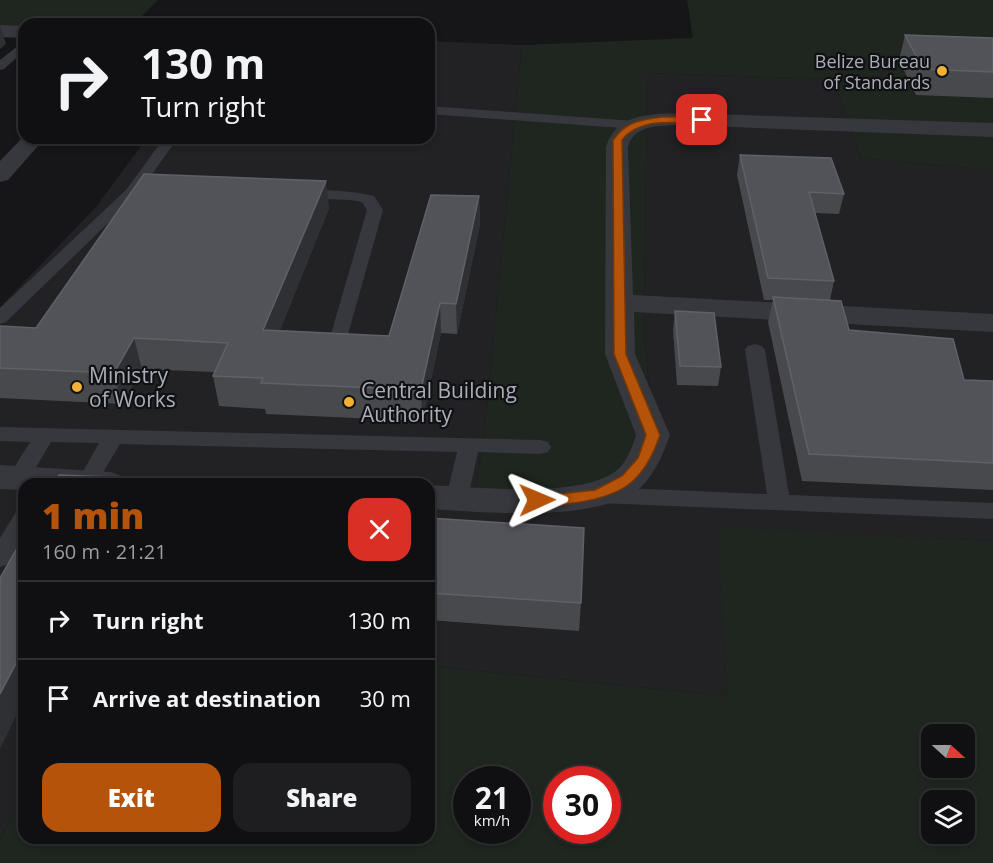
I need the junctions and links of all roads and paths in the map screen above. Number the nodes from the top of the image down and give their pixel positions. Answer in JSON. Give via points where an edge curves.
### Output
{"nodes":[{"id":1,"x":0,"y":31,"type":"edge"},
{"id":2,"x":18,"y":32,"type":"edge"},
{"id":3,"x":18,"y":50,"type":"edge"},
{"id":4,"x":0,"y":66,"type":"edge"},
{"id":5,"x":435,"y":110,"type":"edge"},
{"id":6,"x":635,"y":125,"type":"junction"},
{"id":7,"x":993,"y":130,"type":"edge"},
{"id":8,"x":28,"y":144,"type":"edge"},
{"id":9,"x":167,"y":144,"type":"edge"},
{"id":10,"x":0,"y":175,"type":"edge"},
{"id":11,"x":131,"y":193,"type":"junction"},
{"id":12,"x":154,"y":193,"type":"edge"},
{"id":13,"x":282,"y":194,"type":"edge"},
{"id":14,"x":619,"y":303,"type":"junction"},
{"id":15,"x":0,"y":318,"type":"edge"},
{"id":16,"x":993,"y":323,"type":"edge"},
{"id":17,"x":338,"y":341,"type":"edge"},
{"id":18,"x":755,"y":350,"type":"dead end"},
{"id":19,"x":0,"y":434,"type":"edge"},
{"id":20,"x":45,"y":435,"type":"junction"},
{"id":21,"x":113,"y":437,"type":"junction"},
{"id":22,"x":469,"y":445,"type":"junction"},
{"id":23,"x":540,"y":447,"type":"dead end"},
{"id":24,"x":28,"y":478,"type":"edge"},
{"id":25,"x":100,"y":478,"type":"edge"},
{"id":26,"x":598,"y":495,"type":"junction"},
{"id":27,"x":443,"y":498,"type":"edge"},
{"id":28,"x":779,"y":502,"type":"junction"},
{"id":29,"x":993,"y":511,"type":"edge"},
{"id":30,"x":18,"y":528,"type":"edge"},
{"id":31,"x":0,"y":558,"type":"edge"}],
"edges":[{"from":1,"to":2,"type":"street"},
{"from":3,"to":4,"type":"lane"},
{"from":5,"to":6,"type":"lane"},
{"from":6,"to":7,"type":"street","via":[[679,119]]},
{"from":6,"to":14,"type":"street","via":[[617,140]]},
{"from":8,"to":10,"type":"street"},
{"from":9,"to":11,"type":"lane"},
{"from":11,"to":12,"type":"lane"},
{"from":11,"to":15,"type":"lane"},
{"from":13,"to":17,"type":"lane","via":[[351,195],[368,199],[375,210]]},
{"from":14,"to":16,"type":"street"},
{"from":14,"to":26,"type":"street","via":[[620,354],[653,435],[645,459],[627,480]]},
{"from":18,"to":28,"type":"lane"},
{"from":19,"to":20,"type":"lane"},
{"from":20,"to":21,"type":"lane"},
{"from":20,"to":24,"type":"lane"},
{"from":21,"to":22,"type":"lane"},
{"from":21,"to":25,"type":"lane"},
{"from":22,"to":23,"type":"lane"},
{"from":22,"to":27,"type":"lane"},
{"from":26,"to":27,"type":"street","via":[[558,501]]},
{"from":26,"to":28,"type":"lane"},
{"from":28,"to":29,"type":"lane"},
{"from":30,"to":31,"type":"lane"}]}
